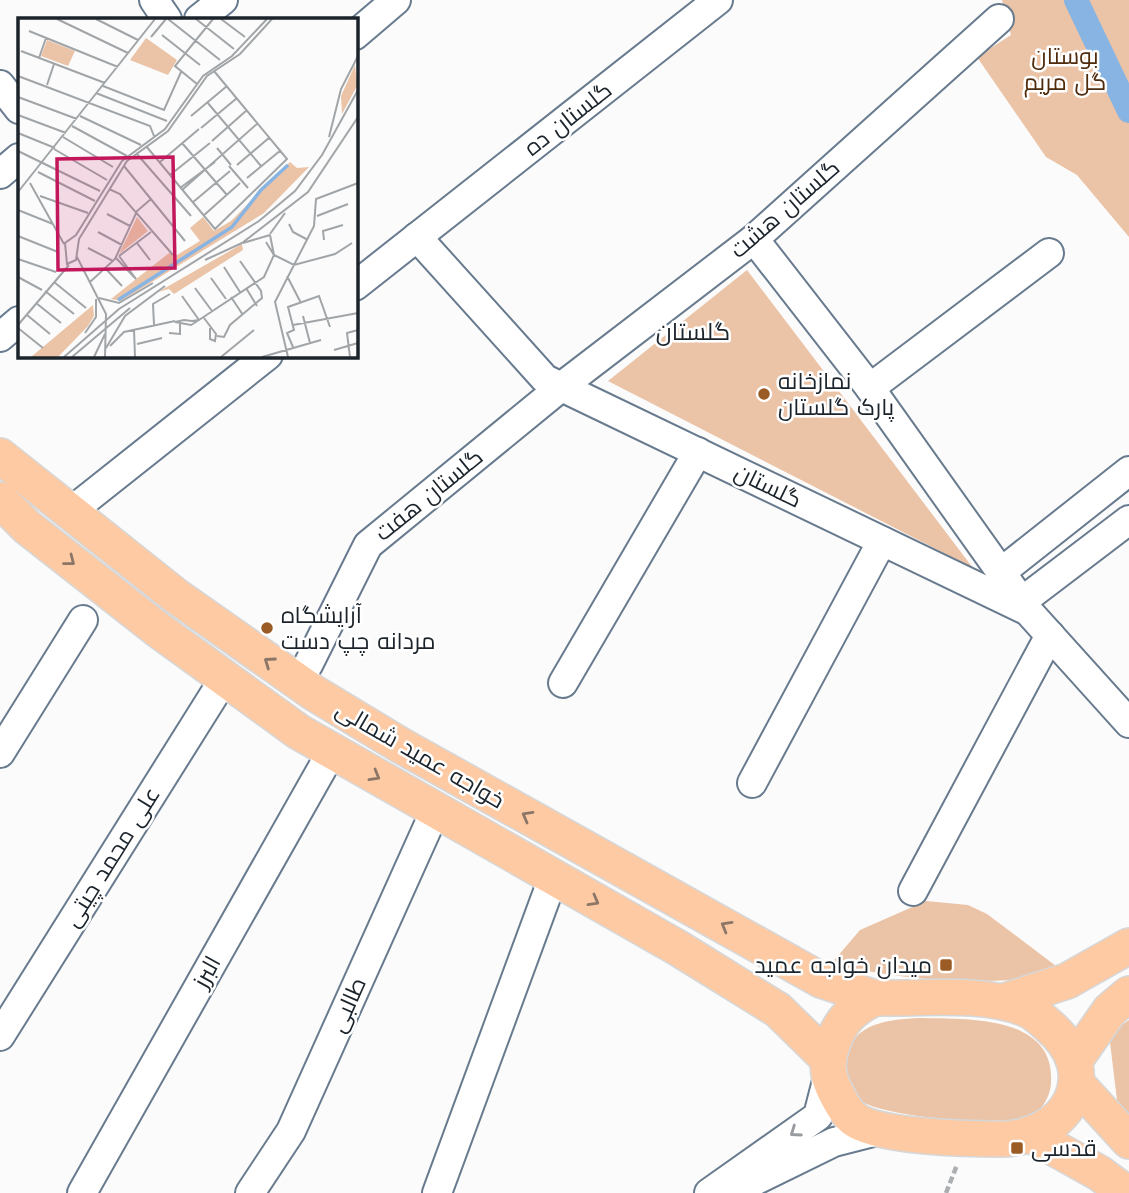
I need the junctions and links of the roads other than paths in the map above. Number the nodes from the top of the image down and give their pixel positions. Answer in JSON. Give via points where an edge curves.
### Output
{"nodes":[{"id":1,"x":153,"y":0,"type":"edge"},
{"id":2,"x":223,"y":0,"type":"edge"},
{"id":3,"x":396,"y":0,"type":"edge"},
{"id":4,"x":718,"y":0,"type":"edge"},
{"id":5,"x":166,"y":18,"type":"edge"},
{"id":6,"x":200,"y":18,"type":"edge"},
{"id":7,"x":999,"y":19,"type":"dead end"},
{"id":8,"x":357,"y":33,"type":"edge"},
{"id":9,"x":0,"y":85,"type":"edge"},
{"id":10,"x":18,"y":108,"type":"edge"},
{"id":11,"x":18,"y":159,"type":"edge"},
{"id":12,"x":0,"y":174,"type":"edge"},
{"id":13,"x":417,"y":237,"type":"junction"},
{"id":14,"x":754,"y":239,"type":"junction"},
{"id":15,"x":1049,"y":253,"type":"dead end"},
{"id":16,"x":357,"y":284,"type":"edge"},
{"id":17,"x":18,"y":322,"type":"edge"},
{"id":18,"x":0,"y":337,"type":"edge"},
{"id":19,"x":265,"y":357,"type":"edge"},
{"id":20,"x":561,"y":387,"type":"junction"},
{"id":21,"x":870,"y":388,"type":"junction"},
{"id":22,"x":698,"y":452,"type":"junction"},
{"id":23,"x":0,"y":456,"type":"edge"},
{"id":24,"x":1129,"y":471,"type":"edge"},
{"id":25,"x":0,"y":500,"type":"edge"},
{"id":26,"x":61,"y":507,"type":"junction"},
{"id":27,"x":1129,"y":520,"type":"edge"},
{"id":28,"x":27,"y":527,"type":"junction"},
{"id":29,"x":882,"y":541,"type":"junction"},
{"id":30,"x":1000,"y":573,"type":"junction"},
{"id":31,"x":1025,"y":607,"type":"junction"},
{"id":32,"x":83,"y":620,"type":"dead end"},
{"id":33,"x":1050,"y":635,"type":"junction"},
{"id":34,"x":308,"y":665,"type":"dead end"},
{"id":35,"x":224,"y":679,"type":"junction"},
{"id":36,"x":562,"y":683,"type":"dead end"},
{"id":37,"x":1127,"y":716,"type":"edge"},
{"id":38,"x":332,"y":751,"type":"junction"},
{"id":39,"x":0,"y":753,"type":"edge"},
{"id":40,"x":752,"y":783,"type":"dead end"},
{"id":41,"x":435,"y":811,"type":"junction"},
{"id":42,"x":553,"y":877,"type":"junction"},
{"id":43,"x":913,"y":891,"type":"dead end"},
{"id":44,"x":1129,"y":946,"type":"edge"},
{"id":45,"x":807,"y":971,"type":"junction"},
{"id":46,"x":1068,"y":981,"type":"junction"},
{"id":47,"x":1129,"y":994,"type":"edge"},
{"id":48,"x":875,"y":999,"type":"junction"},
{"id":49,"x":1005,"y":1001,"type":"junction"},
{"id":50,"x":778,"y":1010,"type":"junction"},
{"id":51,"x":1097,"y":1027,"type":"junction"},
{"id":52,"x":0,"y":1036,"type":"edge"},
{"id":53,"x":828,"y":1068,"type":"junction"},
{"id":54,"x":1076,"y":1072,"type":"junction"},
{"id":55,"x":881,"y":1130,"type":"junction"},
{"id":56,"x":1029,"y":1134,"type":"junction"},
{"id":57,"x":1129,"y":1142,"type":"edge"},
{"id":58,"x":1099,"y":1172,"type":"junction"},
{"id":59,"x":82,"y":1193,"type":"edge"},
{"id":60,"x":250,"y":1193,"type":"edge"},
{"id":61,"x":437,"y":1193,"type":"edge"},
{"id":62,"x":709,"y":1193,"type":"edge"},
{"id":63,"x":731,"y":1193,"type":"edge"},
{"id":64,"x":1126,"y":1193,"type":"edge"}],
"edges":[{"from":1,"to":5,"type":"street"},
{"from":2,"to":6,"type":"street"},
{"from":3,"to":8,"type":"street"},
{"from":4,"to":13,"type":"street","name":"گلستان ده"},
{"from":7,"to":14,"type":"street","name":"گلستان هشت"},
{"from":9,"to":10,"type":"street"},
{"from":11,"to":12,"type":"street"},
{"from":13,"to":16,"type":"street","name":"گلستان ده"},
{"from":13,"to":20,"type":"street","name":"گلستان","via":[[545,379]]},
{"from":14,"to":20,"type":"street","name":"گلستان هشت"},
{"from":14,"to":21,"type":"street"},
{"from":15,"to":21,"type":"street"},
{"from":17,"to":18,"type":"street"},
{"from":19,"to":26,"type":"street"},
{"from":20,"to":22,"type":"street","name":"گلستان"},
{"from":20,"to":34,"type":"street","name":"گلستان هفت","via":[[368,545]]},
{"from":21,"to":30,"type":"street"},
{"from":22,"to":29,"type":"street","name":"گلستان"},
{"from":22,"to":36,"type":"street"},
{"from":23,"to":26,"type":"main road","name":"خواجه عمید شمالی"},
{"from":24,"to":30,"type":"street"},
{"from":25,"to":28,"type":"main road","name":"خواجه عمید شمالی"},
{"from":26,"to":28,"type":"main road"},
{"from":45,"to":26,"type":"main road","name":"خواجه عمید شمالی","one_way":true,"via":[[314,694]]},
{"from":27,"to":31,"type":"street"},
{"from":28,"to":35,"type":"main road","name":"خواجه عمید شمالی","one_way":true},
{"from":29,"to":31,"type":"street","name":"گلستان"},
{"from":29,"to":40,"type":"street"},
{"from":30,"to":31,"type":"street"},
{"from":31,"to":33,"type":"street","name":"گلستان"},
{"from":32,"to":39,"type":"street"},
{"from":33,"to":37,"type":"street","name":"گلستان"},
{"from":33,"to":43,"type":"street"},
{"from":35,"to":38,"type":"main road","name":"خواجه عمید شمالی"},
{"from":35,"to":52,"type":"street","name":"علی محمد چیتی"},
{"from":38,"to":41,"type":"main road","name":"خواجه عمید شمالی","one_way":true},
{"from":38,"to":59,"type":"street","name":"البرز"},
{"from":41,"to":42,"type":"main road","name":"خواجه عمید شمالی"},
{"from":41,"to":60,"type":"street","name":"طالبی","via":[[291,1131]]},
{"from":42,"to":50,"type":"main road","name":"خواجه عمید شمالی","one_way":true},
{"from":42,"to":61,"type":"street"},
{"from":44,"to":46,"type":"main road"},
{"from":45,"to":48,"type":"main road","name":"خواجه عمید شمالی"},
{"from":45,"to":50,"type":"main road","via":[[808,996],[801,1004]]},
{"from":46,"to":49,"type":"main road"},
{"from":46,"to":51,"type":"main road","via":[[1067,1011],[1081,1023]]},
{"from":47,"to":51,"type":"main road"},
{"from":48,"to":49,"type":"main road"},
{"from":48,"to":53,"type":"main road","via":[[854,1008],[835,1031]]},
{"from":49,"to":54,"type":"main road","via":[[1031,1011],[1058,1034]]},
{"from":50,"to":53,"type":"main road","name":"خواجه عمید شمالی"},
{"from":51,"to":54,"type":"main road"},
{"from":53,"to":55,"type":"main road","via":[[854,1120]]},
{"from":53,"to":62,"type":"street","one_way":true,"via":[[818,1116]]},
{"from":54,"to":56,"type":"main road","via":[[1068,1109],[1053,1124]]},
{"from":54,"to":57,"type":"main road"},
{"from":55,"to":56,"type":"main road","via":[[967,1138]]},
{"from":55,"to":63,"type":"street","via":[[834,1142]]},
{"from":56,"to":58,"type":"main road"},
{"from":57,"to":58,"type":"main road","via":[[1116,1138],[1099,1146],[1095,1164]]},
{"from":58,"to":64,"type":"main road"}]}
